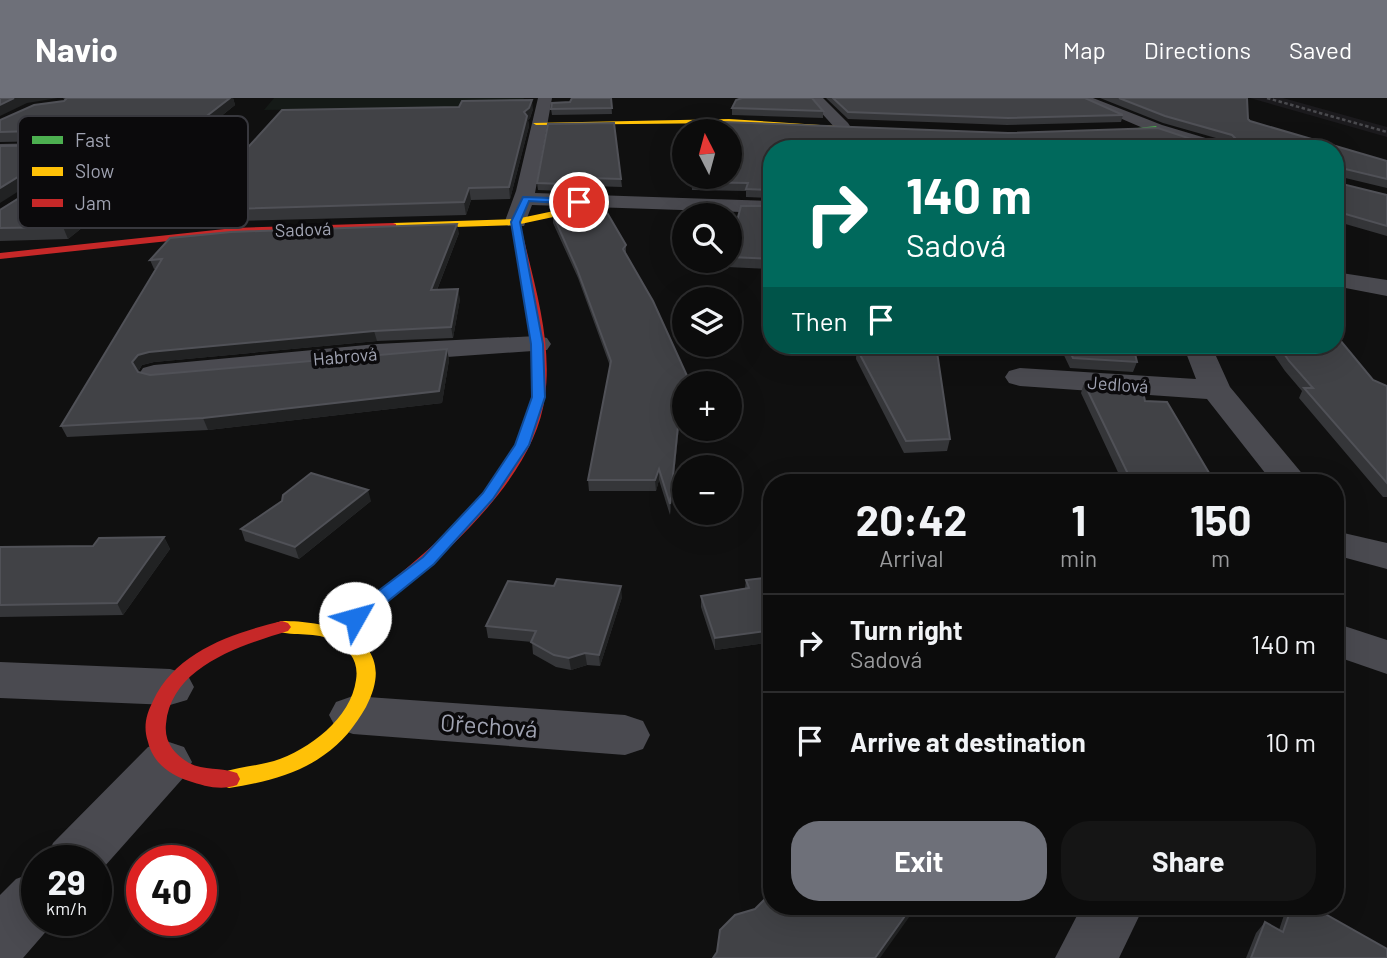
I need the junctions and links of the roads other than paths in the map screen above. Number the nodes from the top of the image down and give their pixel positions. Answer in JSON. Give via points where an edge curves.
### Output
{"nodes":[{"id":1,"x":545,"y":98,"type":"edge"},
{"id":2,"x":815,"y":98,"type":"edge"},
{"id":3,"x":1080,"y":98,"type":"edge"},
{"id":4,"x":536,"y":123,"type":"junction"},
{"id":5,"x":842,"y":127,"type":"junction"},
{"id":6,"x":1156,"y":128,"type":"junction"},
{"id":7,"x":911,"y":131,"type":"edge"},
{"id":8,"x":1076,"y":134,"type":"edge"},
{"id":9,"x":1194,"y":140,"type":"edge"},
{"id":10,"x":0,"y":149,"type":"edge"},
{"id":11,"x":18,"y":149,"type":"edge"},
{"id":12,"x":526,"y":199,"type":"junction"},
{"id":13,"x":606,"y":203,"type":"junction"},
{"id":14,"x":763,"y":207,"type":"edge"},
{"id":15,"x":516,"y":222,"type":"junction"},
{"id":16,"x":0,"y":256,"type":"edge"},
{"id":17,"x":1344,"y":281,"type":"edge"},
{"id":18,"x":1387,"y":288,"type":"edge"},
{"id":19,"x":537,"y":344,"type":"junction"},
{"id":20,"x":1200,"y":354,"type":"edge"},
{"id":21,"x":155,"y":374,"type":"edge"},
{"id":22,"x":1020,"y":377,"type":"dead end"},
{"id":23,"x":1216,"y":390,"type":"junction"},
{"id":24,"x":1285,"y":474,"type":"edge"},
{"id":25,"x":1344,"y":543,"type":"edge"},
{"id":26,"x":1387,"y":556,"type":"edge"},
{"id":27,"x":336,"y":633,"type":"junction"},
{"id":28,"x":1344,"y":642,"type":"edge"},
{"id":29,"x":1387,"y":657,"type":"edge"},
{"id":30,"x":0,"y":680,"type":"edge"},
{"id":31,"x":170,"y":687,"type":"junction"},
{"id":32,"x":353,"y":715,"type":"junction"},
{"id":33,"x":625,"y":735,"type":"dead end"},
{"id":34,"x":166,"y":762,"type":"junction"},
{"id":35,"x":88,"y":845,"type":"edge"},
{"id":36,"x":1110,"y":915,"type":"edge"},
{"id":37,"x":21,"y":916,"type":"edge"},
{"id":38,"x":0,"y":938,"type":"edge"},
{"id":39,"x":1086,"y":958,"type":"edge"}],
"edges":[{"from":1,"to":4,"type":"street"},
{"from":2,"to":5,"type":"street"},
{"from":3,"to":6,"type":"street"},
{"from":4,"to":5,"type":"street","via":[[718,121]]},
{"from":4,"to":12,"type":"street"},
{"from":5,"to":7,"type":"street"},
{"from":6,"to":8,"type":"street"},
{"from":6,"to":9,"type":"street"},
{"from":10,"to":11,"type":"street"},
{"from":12,"to":13,"type":"street","name":"Sadová"},
{"from":12,"to":15,"type":"street"},
{"from":13,"to":14,"type":"street","name":"Sadová"},
{"from":13,"to":15,"type":"street","name":"Sadová"},
{"from":15,"to":16,"type":"street","name":"Sadová","via":[[234,231]]},
{"from":15,"to":19,"type":"street"},
{"from":17,"to":18,"type":"street"},
{"from":19,"to":21,"type":"street","name":"Habrová","via":[[377,353]]},
{"from":19,"to":27,"type":"street","via":[[539,397],[522,445],[488,496],[429,561]]},
{"from":20,"to":23,"type":"street"},
{"from":22,"to":23,"type":"street","name":"Jedlová"},
{"from":23,"to":24,"type":"street"},
{"from":25,"to":26,"type":"street"},
{"from":27,"to":31,"type":"street","via":[[282,627],[251,634],[192,665]]},
{"from":27,"to":32,"type":"street","via":[[355,647],[366,666],[365,690]]},
{"from":28,"to":29,"type":"street"},
{"from":30,"to":31,"type":"street"},
{"from":31,"to":34,"type":"street","via":[[153,727],[156,747]]},
{"from":32,"to":33,"type":"street","name":"Ořechová"},
{"from":32,"to":34,"type":"street","via":[[319,747],[261,775],[224,780],[201,777]]},
{"from":34,"to":35,"type":"street"},
{"from":36,"to":39,"type":"street"},
{"from":37,"to":38,"type":"street"}]}
